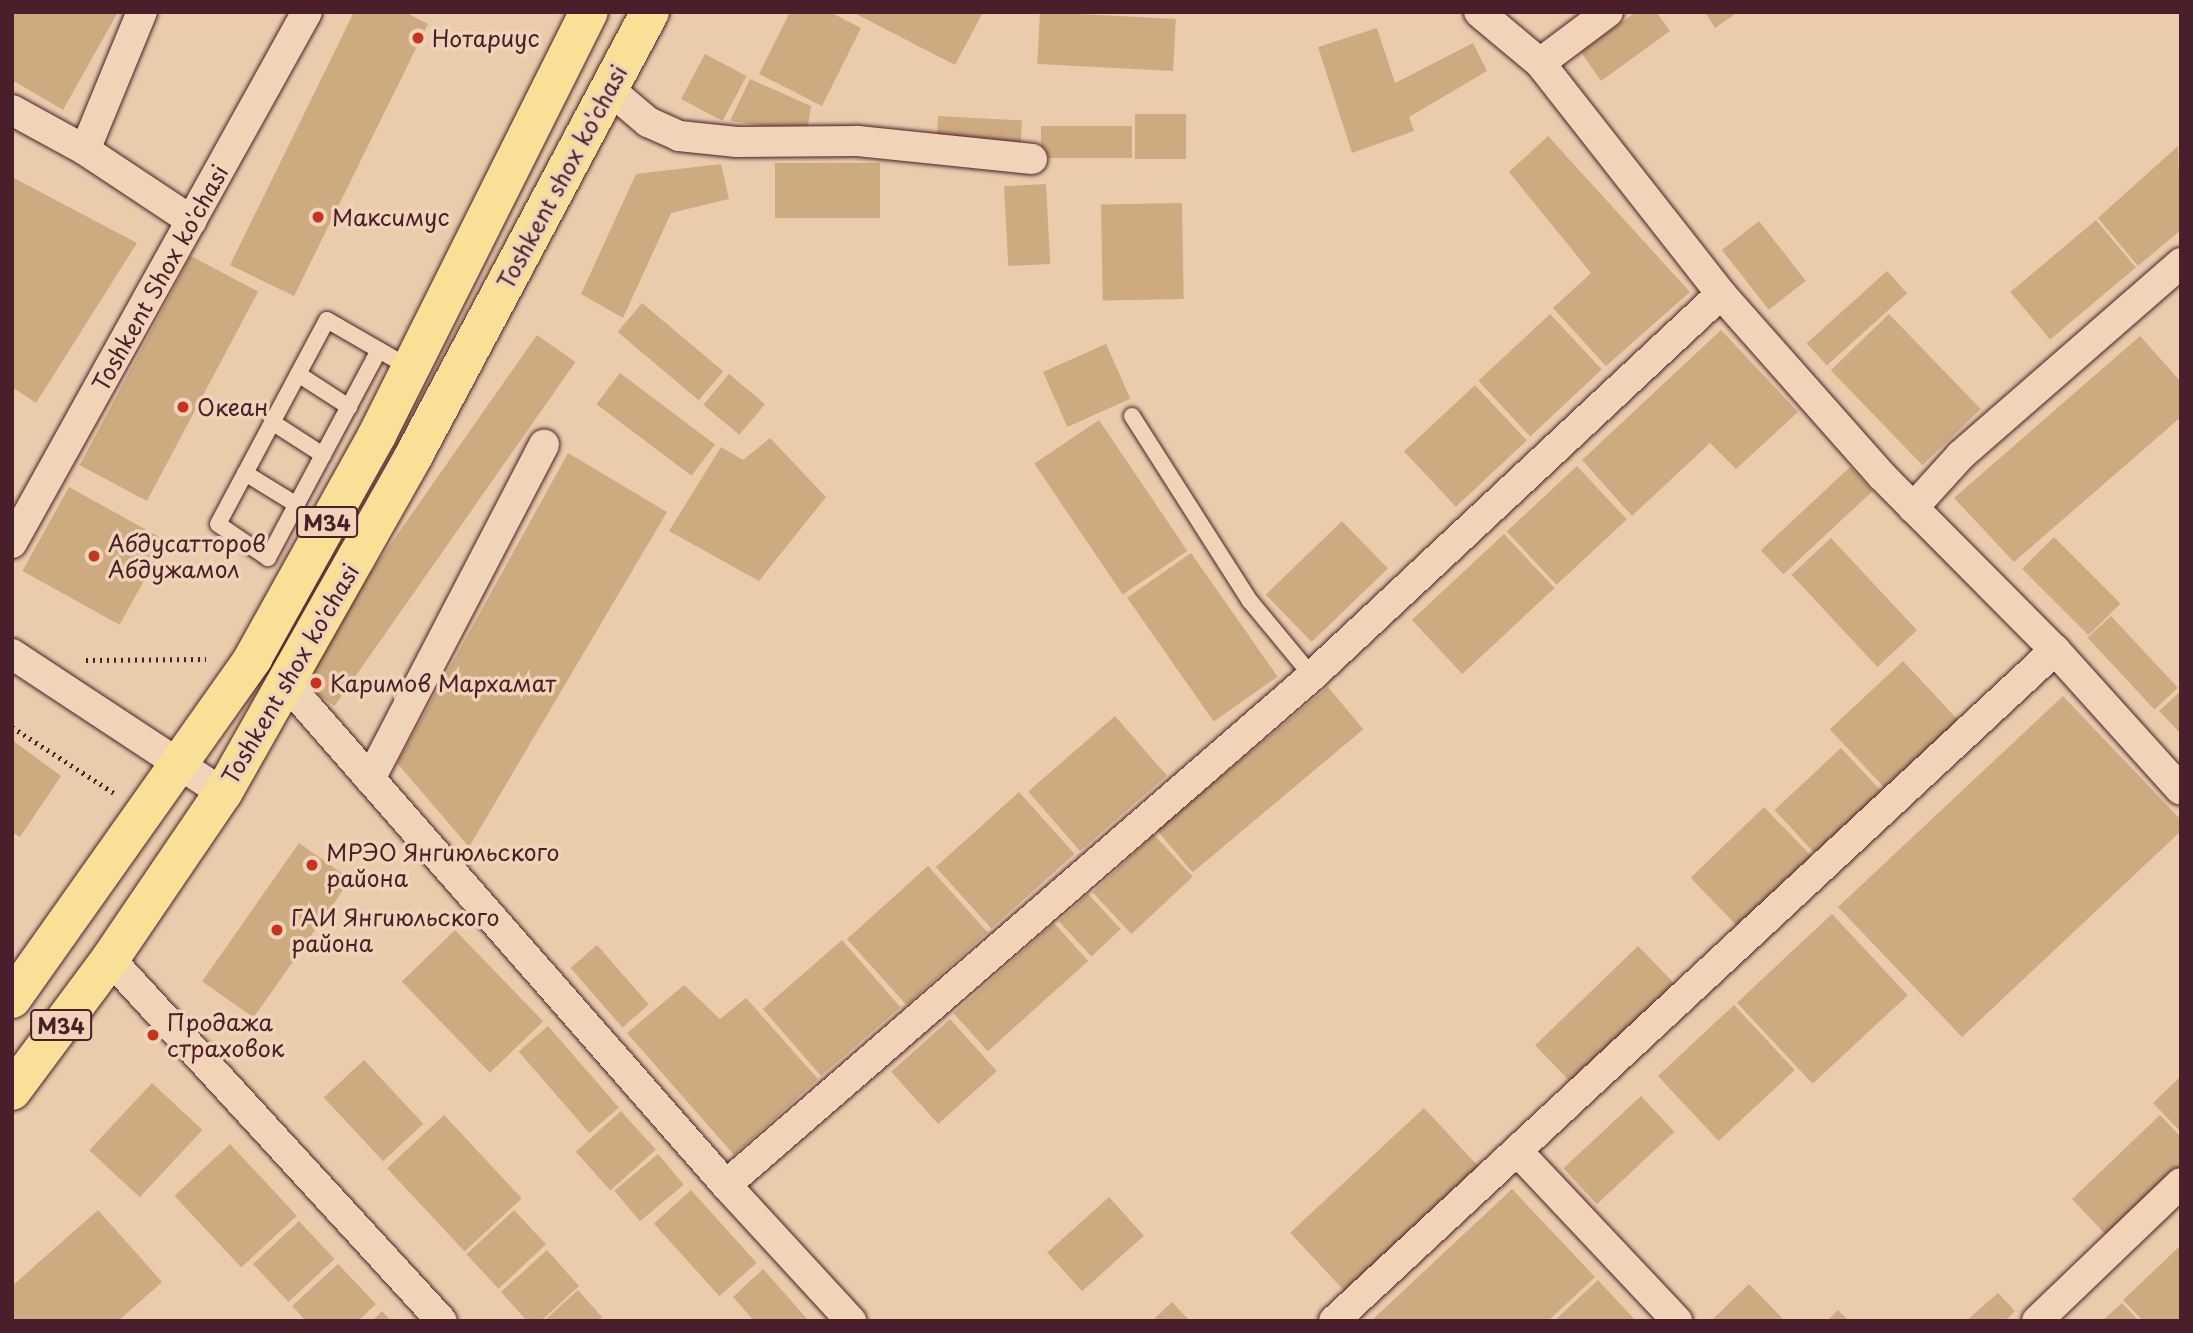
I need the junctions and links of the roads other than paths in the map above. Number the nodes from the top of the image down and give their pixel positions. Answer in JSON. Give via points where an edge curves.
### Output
{"nodes":[{"id":1,"x":142,"y":12,"type":"edge"},
{"id":2,"x":307,"y":12,"type":"edge"},
{"id":3,"x":589,"y":12,"type":"edge"},
{"id":4,"x":650,"y":12,"type":"edge"},
{"id":5,"x":1479,"y":12,"type":"edge"},
{"id":6,"x":1608,"y":12,"type":"edge"},
{"id":7,"x":1540,"y":63,"type":"junction"},
{"id":8,"x":609,"y":89,"type":"junction"},
{"id":9,"x":12,"y":110,"type":"edge"},
{"id":10,"x":85,"y":150,"type":"junction"},
{"id":11,"x":1032,"y":159,"type":"dead end"},
{"id":12,"x":192,"y":221,"type":"junction"},
{"id":13,"x":2181,"y":263,"type":"edge"},
{"id":14,"x":1721,"y":294,"type":"junction"},
{"id":15,"x":395,"y":359,"type":"junction"},
{"id":16,"x":298,"y":374,"type":"junction"},
{"id":17,"x":349,"y":407,"type":"junction"},
{"id":18,"x":1132,"y":416,"type":"dead end"},
{"id":19,"x":272,"y":422,"type":"junction"},
{"id":20,"x":544,"y":445,"type":"dead end"},
{"id":21,"x":323,"y":455,"type":"junction"},
{"id":22,"x":245,"y":473,"type":"junction"},
{"id":23,"x":297,"y":505,"type":"junction"},
{"id":24,"x":1913,"y":508,"type":"junction"},
{"id":25,"x":12,"y":543,"type":"edge"},
{"id":26,"x":2055,"y":650,"type":"junction"},
{"id":27,"x":12,"y":654,"type":"edge"},
{"id":28,"x":1312,"y":676,"type":"junction"},
{"id":29,"x":287,"y":684,"type":"junction"},
{"id":30,"x":183,"y":763,"type":"junction"},
{"id":31,"x":370,"y":779,"type":"junction"},
{"id":32,"x":2181,"y":790,"type":"edge"},
{"id":33,"x":223,"y":793,"type":"junction"},
{"id":34,"x":110,"y":960,"type":"junction"},
{"id":35,"x":12,"y":999,"type":"edge"},
{"id":36,"x":12,"y":1091,"type":"edge"},
{"id":37,"x":1518,"y":1152,"type":"junction"},
{"id":38,"x":2181,"y":1183,"type":"edge"},
{"id":39,"x":726,"y":1185,"type":"junction"},
{"id":40,"x":442,"y":1321,"type":"edge"},
{"id":41,"x":851,"y":1321,"type":"edge"},
{"id":42,"x":1335,"y":1321,"type":"edge"},
{"id":43,"x":1676,"y":1321,"type":"edge"},
{"id":44,"x":2037,"y":1321,"type":"edge"}],
"edges":[{"from":1,"to":10,"type":"street"},
{"from":2,"to":12,"type":"street","name":"Toshkent Shox ko'chasi"},
{"from":3,"to":15,"type":"main road","name":"Toshkent shox ko'chasi","number":"M34"},
{"from":4,"to":8,"type":"main road","name":"Toshkent shox ko'chasi","number":"M34"},
{"from":5,"to":7,"type":"street"},
{"from":6,"to":7,"type":"street"},
{"from":7,"to":14,"type":"street"},
{"from":8,"to":11,"type":"street","via":[[648,122],[679,136],[737,142],[858,141]]},
{"from":8,"to":29,"type":"main road","name":"Toshkent shox ko'chasi","number":"M34"},
{"from":9,"to":10,"type":"street"},
{"from":10,"to":12,"type":"street"},
{"from":12,"to":25,"type":"street","name":"Toshkent Shox ko'chasi"},
{"from":13,"to":24,"type":"street","via":[[1961,455]]},
{"from":14,"to":24,"type":"street"},
{"from":14,"to":28,"type":"street"},
{"from":15,"to":16,"type":"lane","via":[[327,320]]},
{"from":15,"to":17,"type":"lane"},
{"from":15,"to":30,"type":"main road","name":"Toshkent shox ko'chasi","number":"M34","via":[[253,658]]},
{"from":16,"to":17,"type":"lane"},
{"from":16,"to":19,"type":"lane"},
{"from":17,"to":21,"type":"lane"},
{"from":18,"to":28,"type":"lane","via":[[1250,601]]},
{"from":19,"to":21,"type":"lane"},
{"from":19,"to":22,"type":"lane"},
{"from":20,"to":31,"type":"street"},
{"from":21,"to":23,"type":"lane"},
{"from":22,"to":23,"type":"lane"},
{"from":22,"to":23,"type":"lane","via":[[218,524],[268,558]]},
{"from":24,"to":26,"type":"street"},
{"from":26,"to":32,"type":"street"},
{"from":26,"to":37,"type":"street"},
{"from":27,"to":30,"type":"street"},
{"from":28,"to":39,"type":"street"},
{"from":29,"to":31,"type":"street"},
{"from":29,"to":33,"type":"main road","name":"Toshkent shox ko'chasi","number":"M34"},
{"from":30,"to":33,"type":"street"},
{"from":30,"to":35,"type":"main road","name":"Toshkent shox ko'chasi","number":"M34"},
{"from":31,"to":39,"type":"street"},
{"from":33,"to":34,"type":"main road","name":"Toshkent shox ko'chasi","number":"M34"},
{"from":34,"to":36,"type":"main road","name":"Toshkent shox ko'chasi","number":"M34"},
{"from":34,"to":40,"type":"street"},
{"from":37,"to":42,"type":"street"},
{"from":37,"to":43,"type":"street"},
{"from":38,"to":44,"type":"street"},
{"from":39,"to":41,"type":"street"}]}
